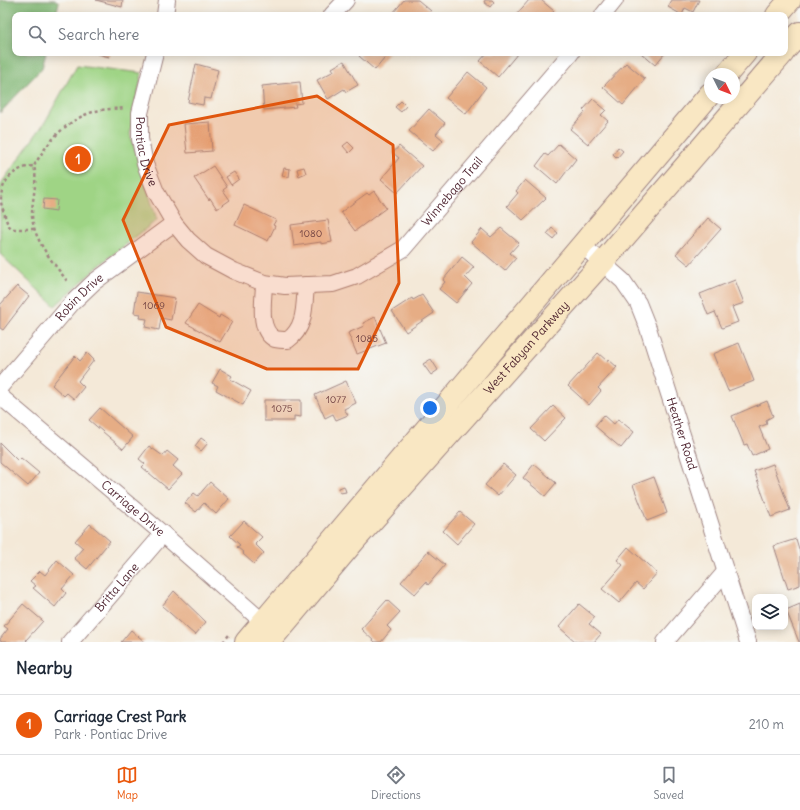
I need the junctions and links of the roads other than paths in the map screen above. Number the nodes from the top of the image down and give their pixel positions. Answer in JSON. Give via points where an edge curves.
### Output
{"nodes":[{"id":1,"x":167,"y":0,"type":"edge"},
{"id":2,"x":346,"y":0,"type":"edge"},
{"id":3,"x":615,"y":0,"type":"edge"},
{"id":4,"x":790,"y":0,"type":"edge"},
{"id":5,"x":165,"y":12,"type":"edge"},
{"id":6,"x":335,"y":12,"type":"edge"},
{"id":7,"x":605,"y":12,"type":"edge"},
{"id":8,"x":780,"y":12,"type":"edge"},
{"id":9,"x":800,"y":33,"type":"edge"},
{"id":10,"x":788,"y":47,"type":"edge"},
{"id":11,"x":154,"y":56,"type":"edge"},
{"id":12,"x":568,"y":56,"type":"edge"},
{"id":13,"x":742,"y":56,"type":"edge"},
{"id":14,"x":780,"y":56,"type":"edge"},
{"id":15,"x":732,"y":68,"type":"edge"},
{"id":16,"x":704,"y":101,"type":"edge"},
{"id":17,"x":174,"y":223,"type":"junction"},
{"id":18,"x":582,"y":245,"type":"junction"},
{"id":19,"x":602,"y":263,"type":"junction"},
{"id":20,"x":264,"y":283,"type":"junction"},
{"id":21,"x":306,"y":286,"type":"junction"},
{"id":22,"x":0,"y":387,"type":"edge"},
{"id":23,"x":0,"y":396,"type":"edge"},
{"id":24,"x":163,"y":534,"type":"junction"},
{"id":25,"x":726,"y":571,"type":"junction"},
{"id":26,"x":266,"y":632,"type":"edge"},
{"id":27,"x":70,"y":642,"type":"edge"},
{"id":28,"x":246,"y":642,"type":"edge"},
{"id":29,"x":666,"y":642,"type":"edge"},
{"id":30,"x":748,"y":642,"type":"edge"}],
"edges":[{"from":1,"to":5,"type":"street"},
{"from":2,"to":6,"type":"street"},
{"from":3,"to":7,"type":"street"},
{"from":4,"to":8,"type":"main road"},
{"from":9,"to":10,"type":"main road"},
{"from":11,"to":17,"type":"street","name":"Pontiac Drive","via":[[140,113],[140,139],[145,164],[156,192]]},
{"from":12,"to":21,"type":"street","name":"Winnebago Trail","via":[[403,249],[357,276],[333,284]]},
{"from":13,"to":15,"type":"main road"},
{"from":14,"to":19,"type":"main road","name":"West Fabyan Parkway"},
{"from":16,"to":18,"type":"main road","name":"West Fabyan Parkway"},
{"from":17,"to":20,"type":"street","name":"Winnebago Trail","via":[[206,256],[234,272]]},
{"from":17,"to":22,"type":"street","name":"Robin Drive","via":[[94,282],[72,303]]},
{"from":18,"to":19,"type":"street","name":"Heather Road"},
{"from":18,"to":26,"type":"main road","name":"West Fabyan Parkway"},
{"from":19,"to":25,"type":"street","name":"Heather Road","via":[[627,286],[638,303]]},
{"from":19,"to":26,"type":"main road","name":"West Fabyan Parkway","via":[[354,541]]},
{"from":20,"to":21,"type":"street","name":"Winnebago Trail"},
{"from":20,"to":21,"type":"street","via":[[263,318],[267,331],[276,339],[288,340],[297,334],[302,323]]},
{"from":23,"to":24,"type":"street","name":"Carriage Drive"},
{"from":24,"to":26,"type":"street","name":"Carriage Drive"},
{"from":24,"to":27,"type":"street","name":"Britta Lane"},
{"from":25,"to":29,"type":"street"},
{"from":25,"to":30,"type":"street","name":"Heather Road"},
{"from":26,"to":28,"type":"main road","name":"West Fabyan Parkway"}]}
